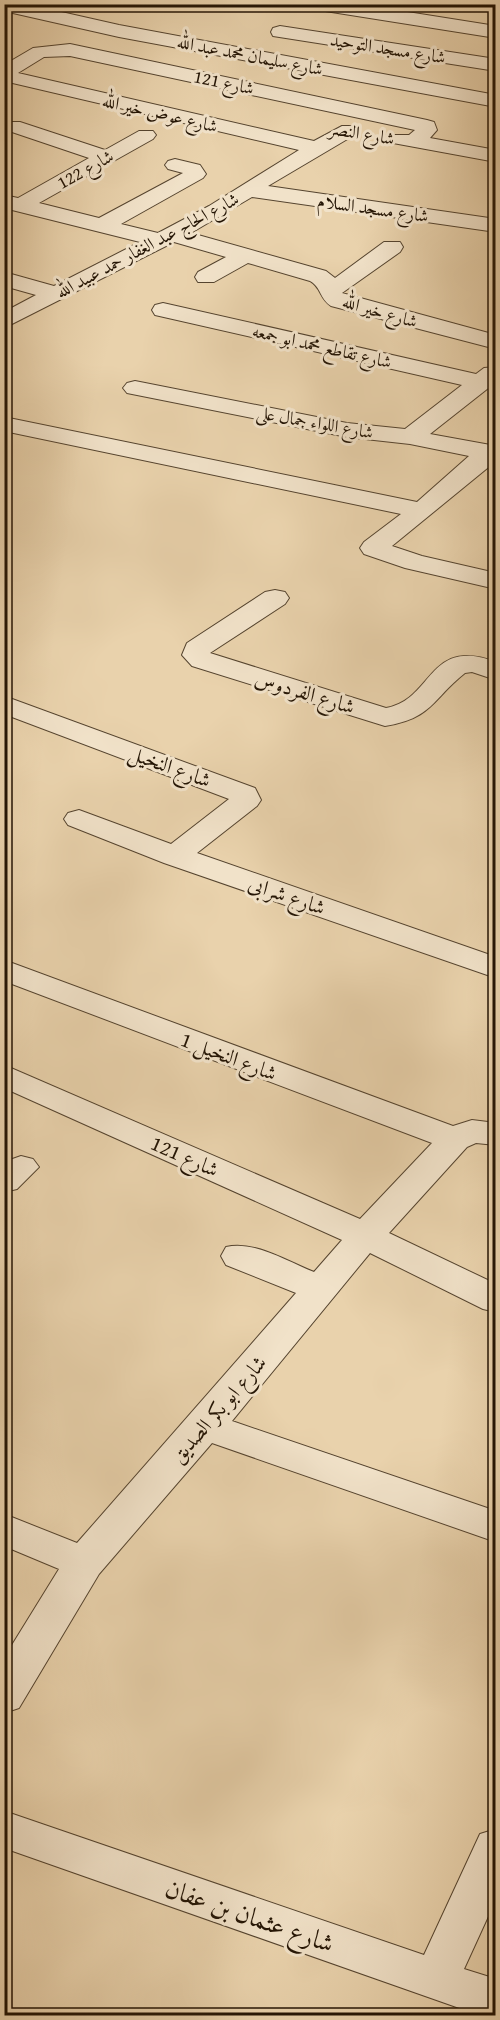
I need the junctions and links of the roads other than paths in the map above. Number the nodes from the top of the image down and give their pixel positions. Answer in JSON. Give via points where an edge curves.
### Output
{"nodes":[{"id":1,"x":4,"y":5,"type":"edge"},
{"id":2,"x":320,"y":5,"type":"edge"},
{"id":3,"x":280,"y":32,"type":"junction"},
{"id":4,"x":495,"y":32,"type":"edge"},
{"id":5,"x":244,"y":54,"type":"junction"},
{"id":6,"x":495,"y":64,"type":"edge"},
{"id":7,"x":4,"y":74,"type":"edge"},
{"id":8,"x":495,"y":101,"type":"edge"},
{"id":9,"x":317,"y":124,"type":"dead end"},
{"id":10,"x":13,"y":126,"type":"dead end"},
{"id":11,"x":349,"y":130,"type":"junction"},
{"id":12,"x":146,"y":135,"type":"dead end"},
{"id":13,"x":413,"y":142,"type":"junction"},
{"id":14,"x":317,"y":148,"type":"junction"},
{"id":15,"x":495,"y":156,"type":"edge"},
{"id":16,"x":106,"y":157,"type":"junction"},
{"id":17,"x":175,"y":165,"type":"dead end"},
{"id":18,"x":250,"y":190,"type":"junction"},
{"id":19,"x":14,"y":202,"type":"edge"},
{"id":20,"x":455,"y":220,"type":"junction"},
{"id":21,"x":103,"y":225,"type":"junction"},
{"id":22,"x":495,"y":226,"type":"edge"},
{"id":23,"x":169,"y":238,"type":"junction"},
{"id":24,"x":433,"y":240,"type":"dead end"},
{"id":25,"x":392,"y":247,"type":"dead end"},
{"id":26,"x":246,"y":255,"type":"junction"},
{"id":27,"x":206,"y":277,"type":"dead end"},
{"id":28,"x":4,"y":279,"type":"edge"},
{"id":29,"x":332,"y":290,"type":"junction"},
{"id":30,"x":56,"y":294,"type":"junction"},
{"id":31,"x":163,"y":309,"type":"dead end"},
{"id":32,"x":10,"y":314,"type":"edge"},
{"id":33,"x":495,"y":342,"type":"edge"},
{"id":34,"x":488,"y":376,"type":"edge"},
{"id":35,"x":135,"y":388,"type":"dead end"},
{"id":36,"x":4,"y":424,"type":"edge"},
{"id":37,"x":410,"y":437,"type":"junction"},
{"id":38,"x":491,"y":453,"type":"edge"},
{"id":39,"x":422,"y":511,"type":"junction"},
{"id":40,"x":431,"y":566,"type":"junction"},
{"id":41,"x":495,"y":581,"type":"edge"},
{"id":42,"x":410,"y":586,"type":"dead end"},
{"id":43,"x":275,"y":598,"type":"dead end"},
{"id":44,"x":495,"y":672,"type":"edge"},
{"id":45,"x":4,"y":704,"type":"edge"},
{"id":46,"x":79,"y":819,"type":"dead end"},
{"id":47,"x":175,"y":856,"type":"junction"},
{"id":48,"x":495,"y":969,"type":"edge"},
{"id":49,"x":4,"y":970,"type":"edge"},
{"id":50,"x":4,"y":1076,"type":"edge"},
{"id":51,"x":495,"y":1134,"type":"edge"},
{"id":52,"x":456,"y":1138,"type":"junction"},
{"id":53,"x":365,"y":1236,"type":"junction"},
{"id":54,"x":239,"y":1256,"type":"dead end"},
{"id":55,"x":321,"y":1288,"type":"junction"},
{"id":56,"x":495,"y":1300,"type":"edge"},
{"id":57,"x":205,"y":1426,"type":"junction"},
{"id":58,"x":495,"y":1527,"type":"edge"},
{"id":59,"x":4,"y":1529,"type":"edge"},
{"id":60,"x":84,"y":1563,"type":"junction"},
{"id":61,"x":7,"y":1687,"type":"edge"},
{"id":62,"x":4,"y":1829,"type":"edge"},
{"id":63,"x":495,"y":1847,"type":"edge"},
{"id":64,"x":436,"y":1979,"type":"junction"},
{"id":65,"x":495,"y":2000,"type":"edge"}],
"edges":[{"from":1,"to":5,"type":"street","name":"شارع سليمان محمد عبد الله"},
{"from":2,"to":3,"type":"street"},
{"from":2,"to":4,"type":"street"},
{"from":3,"to":5,"type":"street"},
{"from":3,"to":6,"type":"street","name":"شارع مسجد التوحيد"},
{"from":5,"to":8,"type":"street","name":"شارع سليمان محمد عبد الله"},
{"from":7,"to":13,"type":"street","name":"شارع 121","via":[[40,52],[70,50],[427,126]]},
{"from":7,"to":14,"type":"street","name":"شارع عوض خير الله"},
{"from":9,"to":11,"type":"street","name":"شارع النصر"},
{"from":10,"to":16,"type":"street"},
{"from":11,"to":13,"type":"street","name":"شارع النصر"},
{"from":11,"to":14,"type":"street","name":"شارع الحاج عبد الغفار حمد عبيد الله"},
{"from":12,"to":16,"type":"street","name":"شارع 122"},
{"from":13,"to":15,"type":"street","name":"شارع النصر"},
{"from":14,"to":18,"type":"street","name":"شارع الحاج عبد الغفار حمد عبيد الله"},
{"from":16,"to":19,"type":"street","name":"شارع 122"},
{"from":17,"to":21,"type":"street","via":[[193,169],[196,174]]},
{"from":18,"to":20,"type":"street","name":"شارع مسجد السلام"},
{"from":18,"to":23,"type":"street","name":"شارع الحاج عبد الغفار حمد عبيد الله"},
{"from":19,"to":21,"type":"street","name":"شارع خير الله"},
{"from":20,"to":22,"type":"street","name":"شارع مسجد السلام"},
{"from":20,"to":24,"type":"street"},
{"from":21,"to":23,"type":"street","name":"شارع خير الله"},
{"from":23,"to":26,"type":"street","name":"شارع خير الله"},
{"from":23,"to":30,"type":"street","name":"شارع الحاج عبد الغفار حمد عبيد الله"},
{"from":25,"to":29,"type":"street"},
{"from":26,"to":27,"type":"street"},
{"from":26,"to":29,"type":"street","name":"شارع خير الله","via":[[318,276]]},
{"from":28,"to":30,"type":"street"},
{"from":29,"to":33,"type":"street","name":"شارع خير الله","via":[[331,296],[339,301]]},
{"from":30,"to":32,"type":"street","name":"شارع الحاج عبد الغفار حمد عبيد الله"},
{"from":31,"to":34,"type":"street","name":"شارع تقاطع محمد ابو جمعه"},
{"from":34,"to":37,"type":"street"},
{"from":35,"to":37,"type":"street","name":"شارع اللواء جمال على","via":[[347,430]]},
{"from":36,"to":39,"type":"street"},
{"from":37,"to":38,"type":"street","name":"شارع اللواء جمال على"},
{"from":38,"to":39,"type":"street"},
{"from":39,"to":40,"type":"street","via":[[373,548]]},
{"from":40,"to":41,"type":"street"},
{"from":40,"to":42,"type":"street"},
{"from":43,"to":44,"type":"street","name":"شارع الفردوس","via":[[197,650],[196,655],[385,717],[413,709],[459,665],[472,664]]},
{"from":45,"to":47,"type":"street","name":"شارع النخيل","via":[[244,794],[246,800]]},
{"from":46,"to":47,"type":"street","name":"شارع شرابى"},
{"from":47,"to":48,"type":"street","name":"شارع شرابى"},
{"from":49,"to":52,"type":"street","name":"شارع النخيل 1"},
{"from":50,"to":53,"type":"street","name":"شارع 121"},
{"from":51,"to":52,"type":"street","via":[[472,1131]]},
{"from":52,"to":53,"type":"street","name":"شارع ابو بكر الصديق"},
{"from":53,"to":55,"type":"street","name":"شارع ابو بكر الصديق"},
{"from":53,"to":56,"type":"street","name":"شارع 121"},
{"from":54,"to":55,"type":"street"},
{"from":55,"to":57,"type":"street","name":"شارع ابو بكر الصديق"},
{"from":57,"to":58,"type":"street"},
{"from":57,"to":60,"type":"street","name":"شارع ابو بكر الصديق"},
{"from":59,"to":60,"type":"street"},
{"from":60,"to":61,"type":"street","name":"شارع ابو بكر الصديق"},
{"from":62,"to":64,"type":"street","name":"شارع عثمان بن عفان"},
{"from":63,"to":64,"type":"street"},
{"from":64,"to":65,"type":"street","name":"شارع عثمان بن عفان"}]}
